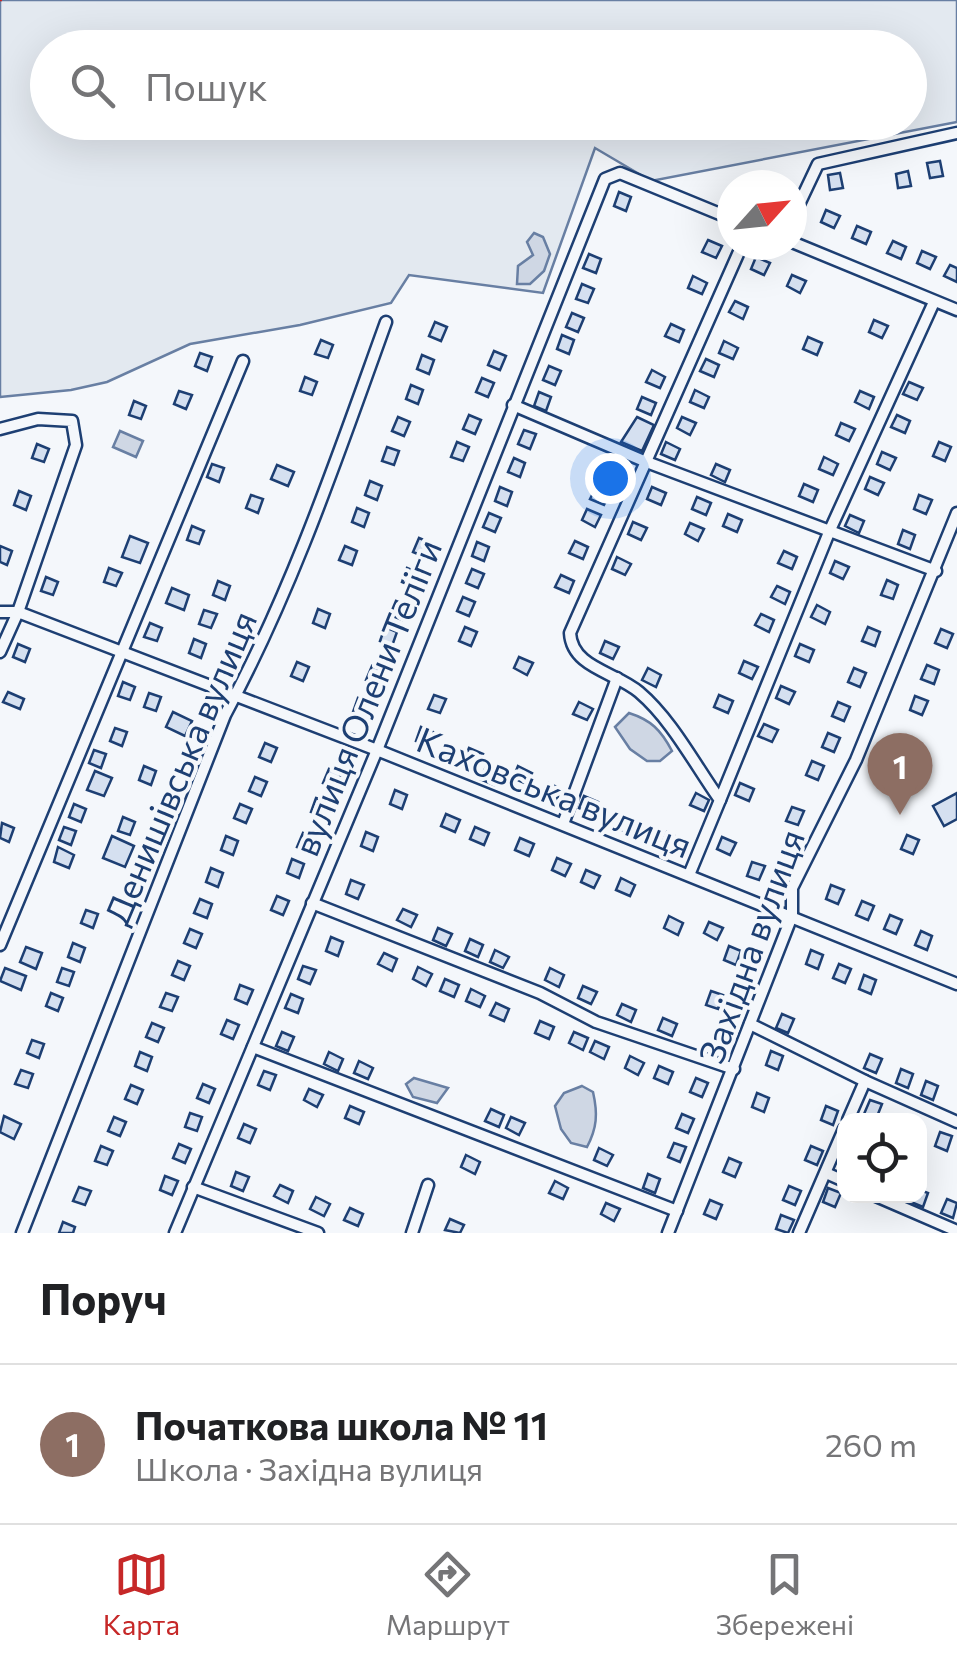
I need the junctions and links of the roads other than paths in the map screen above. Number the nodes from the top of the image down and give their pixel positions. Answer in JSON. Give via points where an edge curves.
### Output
{"nodes":[{"id":1,"x":957,"y":133,"type":"edge"},
{"id":2,"x":926,"y":140,"type":"edge"},
{"id":3,"x":927,"y":140,"type":"edge"},
{"id":4,"x":807,"y":187,"type":"edge"},
{"id":5,"x":717,"y":213,"type":"edge"},
{"id":6,"x":807,"y":248,"type":"edge"},
{"id":7,"x":735,"y":260,"type":"edge"},
{"id":8,"x":934,"y":302,"type":"junction"},
{"id":9,"x":957,"y":310,"type":"edge"},
{"id":10,"x":386,"y":322,"type":"dead end"},
{"id":11,"x":242,"y":361,"type":"dead end"},
{"id":12,"x":513,"y":405,"type":"junction"},
{"id":13,"x":0,"y":429,"type":"edge"},
{"id":14,"x":644,"y":461,"type":"junction"},
{"id":15,"x":957,"y":513,"type":"edge"},
{"id":16,"x":830,"y":530,"type":"junction"},
{"id":17,"x":943,"y":552,"type":"junction"},
{"id":18,"x":957,"y":556,"type":"edge"},
{"id":19,"x":936,"y":571,"type":"junction"},
{"id":20,"x":0,"y":612,"type":"edge"},
{"id":21,"x":18,"y":612,"type":"junction"},
{"id":22,"x":122,"y":650,"type":"junction"},
{"id":23,"x":0,"y":652,"type":"edge"},
{"id":24,"x":617,"y":678,"type":"junction"},
{"id":25,"x":237,"y":694,"type":"junction"},
{"id":26,"x":377,"y":750,"type":"junction"},
{"id":27,"x":720,"y":800,"type":"junction"},
{"id":28,"x":563,"y":824,"type":"junction"},
{"id":29,"x":689,"y":875,"type":"junction"},
{"id":30,"x":312,"y":903,"type":"junction"},
{"id":31,"x":792,"y":916,"type":"junction"},
{"id":32,"x":0,"y":945,"type":"edge"},
{"id":33,"x":957,"y":984,"type":"edge"},
{"id":34,"x":750,"y":1024,"type":"junction"},
{"id":35,"x":252,"y":1047,"type":"junction"},
{"id":36,"x":734,"y":1069,"type":"junction"},
{"id":37,"x":865,"y":1081,"type":"junction"},
{"id":38,"x":851,"y":1113,"type":"edge"},
{"id":39,"x":957,"y":1122,"type":"edge"},
{"id":40,"x":837,"y":1146,"type":"edge"},
{"id":41,"x":826,"y":1173,"type":"junction"},
{"id":42,"x":837,"y":1178,"type":"edge"},
{"id":43,"x":428,"y":1185,"type":"dead end"},
{"id":44,"x":193,"y":1188,"type":"junction"},
{"id":45,"x":892,"y":1203,"type":"edge"},
{"id":46,"x":677,"y":1211,"type":"junction"},
{"id":47,"x":957,"y":1232,"type":"edge"},
{"id":48,"x":22,"y":1233,"type":"edge"},
{"id":49,"x":176,"y":1233,"type":"edge"},
{"id":50,"x":318,"y":1233,"type":"edge"},
{"id":51,"x":412,"y":1233,"type":"edge"},
{"id":52,"x":668,"y":1233,"type":"edge"},
{"id":53,"x":799,"y":1233,"type":"edge"}],
"edges":[{"from":1,"to":3,"type":"street"},
{"from":2,"to":4,"type":"street","via":[[818,164]]},
{"from":5,"to":12,"type":"street","name":"вулиця Олени Теліги","via":[[620,174],[605,180]]},
{"from":6,"to":8,"type":"street"},
{"from":7,"to":14,"type":"street"},
{"from":8,"to":9,"type":"street"},
{"from":8,"to":16,"type":"street"},
{"from":10,"to":25,"type":"street","name":"Денишівська вулиця","via":[[325,490]]},
{"from":11,"to":22,"type":"street"},
{"from":12,"to":14,"type":"street"},
{"from":12,"to":26,"type":"street","name":"вулиця Олени Теліги"},
{"from":13,"to":21,"type":"street","via":[[38,420],[72,422],[76,445]]},
{"from":14,"to":16,"type":"street"},
{"from":14,"to":24,"type":"street","via":[[570,633],[580,658]]},
{"from":15,"to":17,"type":"street","name":"Західна вулиця"},
{"from":16,"to":19,"type":"street"},
{"from":16,"to":27,"type":"street"},
{"from":17,"to":18,"type":"street"},
{"from":17,"to":19,"type":"street","name":"Західна вулиця"},
{"from":19,"to":31,"type":"street","name":"Західна вулиця","via":[[856,760],[792,888]]},
{"from":20,"to":21,"type":"street"},
{"from":21,"to":22,"type":"street","name":"Каховська вулиця"},
{"from":21,"to":23,"type":"street"},
{"from":22,"to":25,"type":"street","name":"Каховська вулиця"},
{"from":22,"to":32,"type":"street"},
{"from":24,"to":27,"type":"street","via":[[658,714]]},
{"from":24,"to":28,"type":"street"},
{"from":25,"to":26,"type":"street","name":"Каховська вулиця"},
{"from":25,"to":48,"type":"street","name":"Денишівська вулиця"},
{"from":26,"to":28,"type":"street","name":"Каховська вулиця"},
{"from":26,"to":30,"type":"street","name":"вулиця Олени Теліги"},
{"from":27,"to":29,"type":"street"},
{"from":28,"to":29,"type":"street","name":"Каховська вулиця"},
{"from":29,"to":31,"type":"street","name":"Каховська вулиця"},
{"from":30,"to":35,"type":"street","name":"вулиця Олени Теліги"},
{"from":30,"to":36,"type":"street","via":[[596,1022]]},
{"from":31,"to":33,"type":"street","name":"Каховська вулиця"},
{"from":31,"to":34,"type":"street","name":"Західна вулиця"},
{"from":34,"to":36,"type":"street","name":"Західна вулиця"},
{"from":34,"to":37,"type":"street"},
{"from":35,"to":44,"type":"street","name":"вулиця Олени Теліги"},
{"from":35,"to":46,"type":"street"},
{"from":36,"to":46,"type":"street","name":"Західна вулиця"},
{"from":37,"to":38,"type":"street"},
{"from":37,"to":39,"type":"street"},
{"from":40,"to":41,"type":"street"},
{"from":41,"to":42,"type":"street"},
{"from":41,"to":53,"type":"street"},
{"from":43,"to":51,"type":"street"},
{"from":44,"to":49,"type":"street","name":"вулиця Олени Теліги"},
{"from":44,"to":50,"type":"street"},
{"from":45,"to":47,"type":"street"},
{"from":46,"to":52,"type":"street","name":"Західна вулиця"}]}
